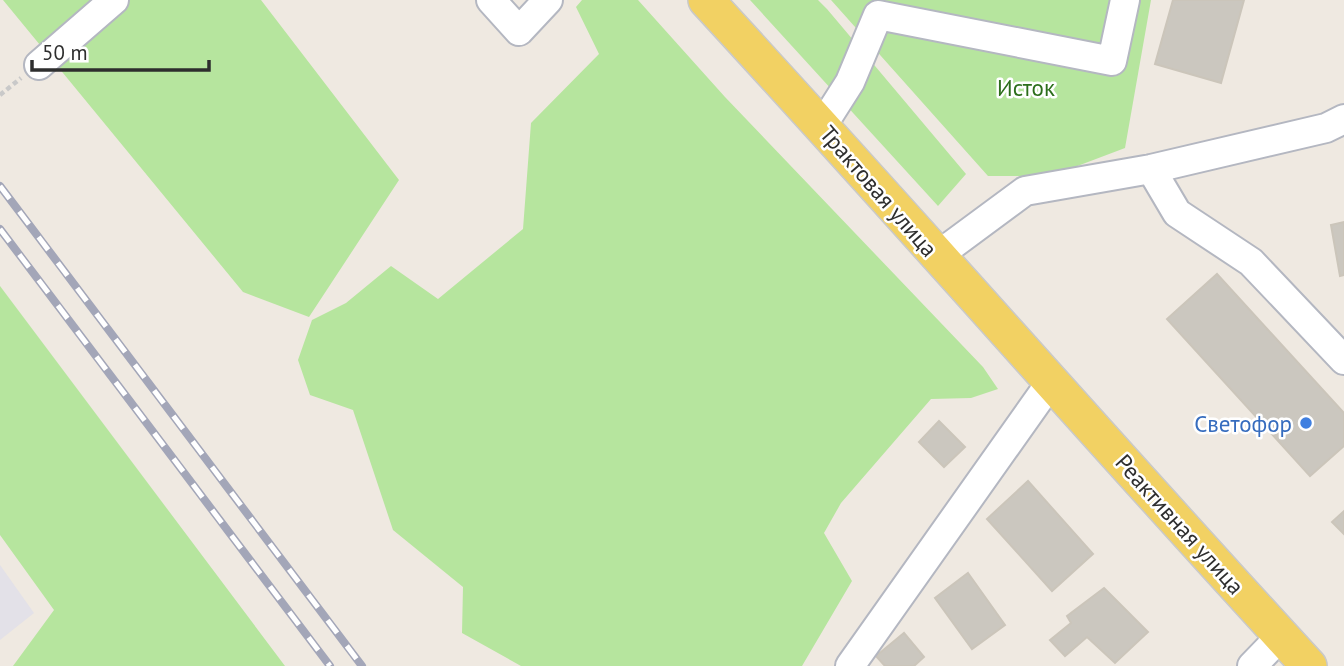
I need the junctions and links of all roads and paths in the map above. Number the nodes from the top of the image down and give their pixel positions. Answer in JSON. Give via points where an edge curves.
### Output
{"nodes":[{"id":1,"x":114,"y":0,"type":"edge"},
{"id":2,"x":491,"y":0,"type":"edge"},
{"id":3,"x":548,"y":0,"type":"edge"},
{"id":4,"x":706,"y":0,"type":"edge"},
{"id":5,"x":1125,"y":0,"type":"edge"},
{"id":6,"x":880,"y":7,"type":"edge"},
{"id":7,"x":39,"y":65,"type":"dead end"},
{"id":8,"x":822,"y":126,"type":"junction"},
{"id":9,"x":1338,"y":131,"type":"edge"},
{"id":10,"x":1151,"y":169,"type":"junction"},
{"id":11,"x":937,"y":256,"type":"junction"},
{"id":12,"x":1344,"y":360,"type":"edge"},
{"id":13,"x":1051,"y":382,"type":"junction"},
{"id":14,"x":1281,"y":636,"type":"junction"},
{"id":15,"x":850,"y":666,"type":"edge"},
{"id":16,"x":1252,"y":666,"type":"edge"},
{"id":17,"x":1309,"y":666,"type":"edge"}],
"edges":[{"from":1,"to":7,"type":"lane"},
{"from":2,"to":3,"type":"lane","via":[[519,31]]},
{"from":4,"to":8,"type":"main road","name":"Трактовая улица"},
{"from":5,"to":6,"type":"lane","via":[[1112,61]]},
{"from":6,"to":8,"type":"lane","via":[[850,82]]},
{"from":8,"to":11,"type":"main road","name":"Трактовая улица"},
{"from":9,"to":10,"type":"lane"},
{"from":10,"to":11,"type":"lane","via":[[1025,191]]},
{"from":10,"to":12,"type":"lane","via":[[1177,213],[1251,262]]},
{"from":11,"to":13,"type":"main road","name":"Трактовая улица"},
{"from":13,"to":14,"type":"main road","name":"Реактивная улица"},
{"from":13,"to":15,"type":"lane"},
{"from":14,"to":16,"type":"lane"},
{"from":14,"to":17,"type":"main road","name":"Реактивная улица"}]}
